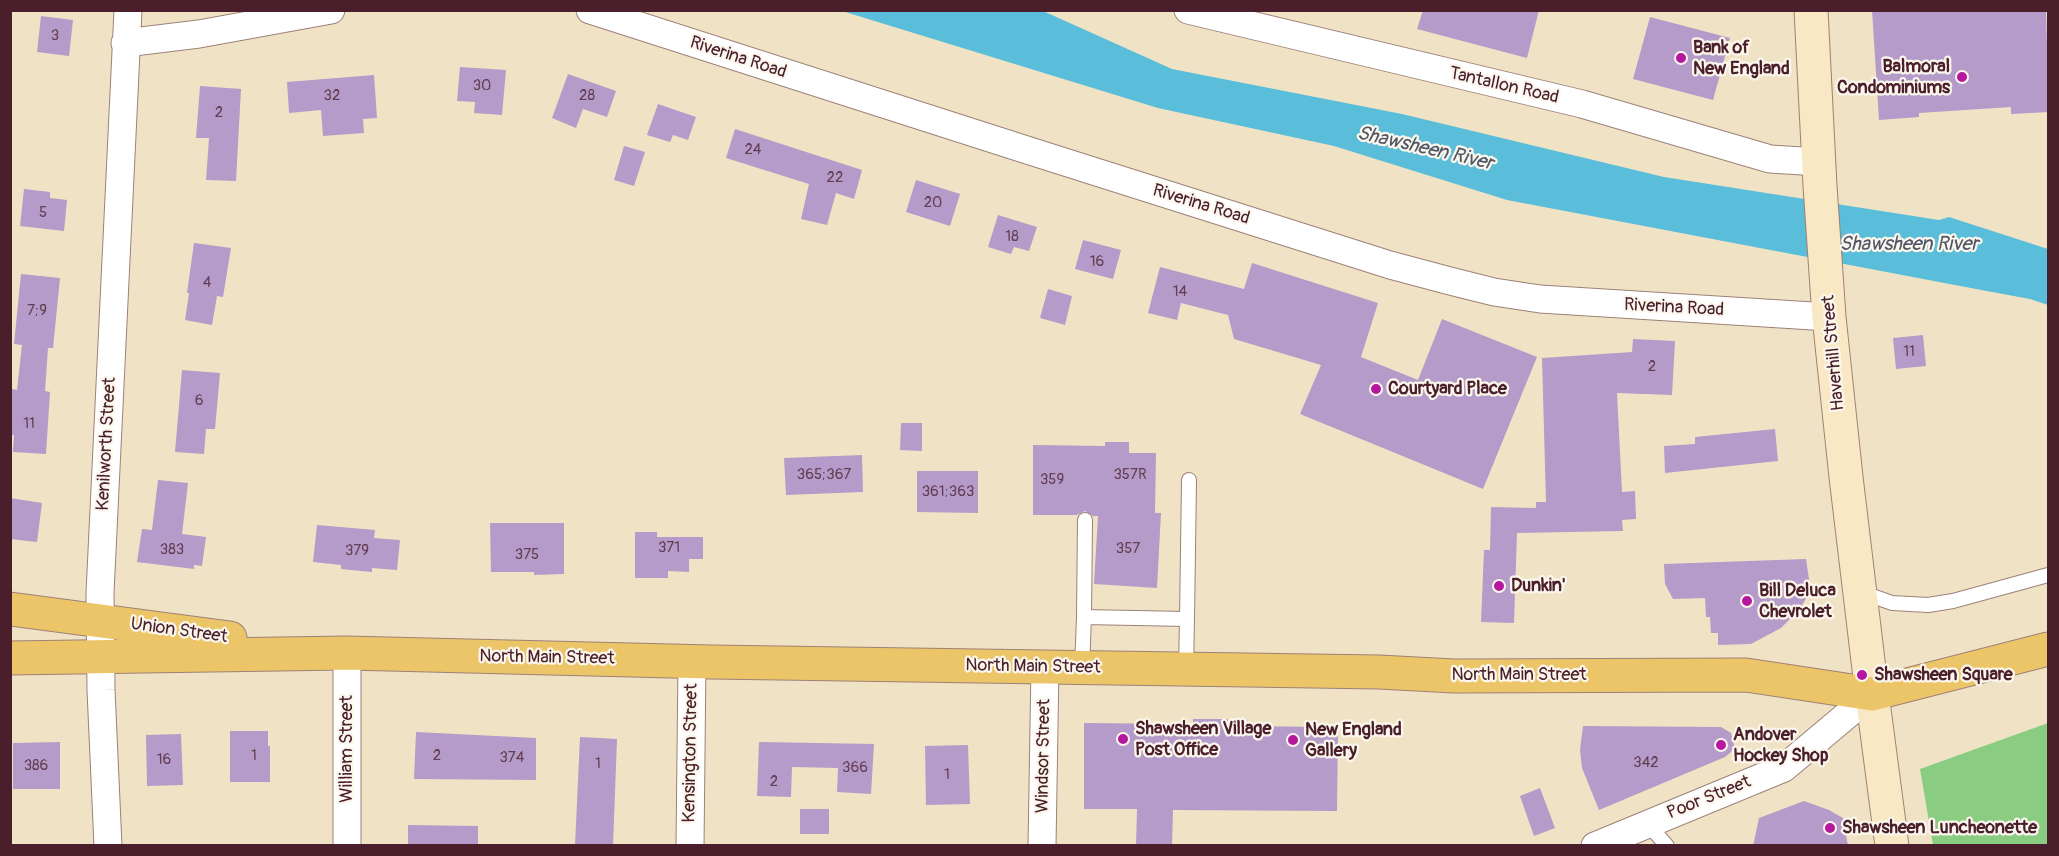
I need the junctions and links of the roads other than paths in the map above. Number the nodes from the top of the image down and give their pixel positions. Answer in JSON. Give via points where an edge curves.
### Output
{"nodes":[{"id":1,"x":128,"y":10,"type":"edge"},
{"id":2,"x":331,"y":10,"type":"edge"},
{"id":3,"x":590,"y":10,"type":"edge"},
{"id":4,"x":1188,"y":10,"type":"edge"},
{"id":5,"x":1811,"y":10,"type":"edge"},
{"id":6,"x":125,"y":43,"type":"junction"},
{"id":7,"x":1819,"y":174,"type":"junction"},
{"id":8,"x":1829,"y":317,"type":"junction"},
{"id":9,"x":1189,"y":480,"type":"dead end"},
{"id":10,"x":1085,"y":520,"type":"dead end"},
{"id":11,"x":2049,"y":575,"type":"edge"},
{"id":12,"x":1860,"y":592,"type":"junction"},
{"id":13,"x":10,"y":609,"type":"edge"},
{"id":14,"x":1084,"y":617,"type":"junction"},
{"id":15,"x":1187,"y":619,"type":"junction"},
{"id":16,"x":100,"y":621,"type":"junction"},
{"id":17,"x":2049,"y":649,"type":"edge"},
{"id":18,"x":347,"y":654,"type":"junction"},
{"id":19,"x":100,"y":656,"type":"junction"},
{"id":20,"x":10,"y":658,"type":"edge"},
{"id":21,"x":692,"y":661,"type":"junction"},
{"id":22,"x":1045,"y":667,"type":"junction"},
{"id":23,"x":1082,"y":668,"type":"junction"},
{"id":24,"x":1186,"y":669,"type":"junction"},
{"id":25,"x":1872,"y":694,"type":"junction"},
{"id":26,"x":1648,"y":824,"type":"junction"},
{"id":27,"x":108,"y":846,"type":"edge"},
{"id":28,"x":347,"y":846,"type":"edge"},
{"id":29,"x":690,"y":846,"type":"edge"},
{"id":30,"x":1042,"y":846,"type":"edge"},
{"id":31,"x":1595,"y":846,"type":"edge"},
{"id":32,"x":1667,"y":846,"type":"edge"},
{"id":33,"x":1892,"y":846,"type":"edge"}],
"edges":[{"from":1,"to":6,"type":"street","name":"Kenilworth Street"},
{"from":2,"to":6,"type":"street"},
{"from":3,"to":8,"type":"street","name":"Riverina Road","via":[[1390,265],[1472,286],[1540,299]]},
{"from":4,"to":7,"type":"street","name":"Tantallon Road","via":[[1582,104]]},
{"from":5,"to":7,"type":"main road","name":"Haverhill Street"},
{"from":6,"to":16,"type":"street","name":"Kenilworth Street"},
{"from":7,"to":8,"type":"main road","name":"Haverhill Street"},
{"from":8,"to":12,"type":"main road","name":"Haverhill Street"},
{"from":9,"to":15,"type":"lane"},
{"from":10,"to":14,"type":"lane"},
{"from":11,"to":12,"type":"lane","via":[[1928,605],[1892,603]]},
{"from":12,"to":25,"type":"main road","name":"Haverhill Street"},
{"from":13,"to":16,"type":"main road","name":"Union Street"},
{"from":14,"to":15,"type":"lane"},
{"from":14,"to":23,"type":"lane"},
{"from":15,"to":24,"type":"lane"},
{"from":16,"to":18,"type":"main road","name":"Union Street"},
{"from":16,"to":19,"type":"street","name":"Kenilworth Street"},
{"from":17,"to":25,"type":"main road","name":"North Main Street"},
{"from":18,"to":19,"type":"main road","name":"North Main Street"},
{"from":18,"to":21,"type":"main road","name":"North Main Street"},
{"from":18,"to":28,"type":"street","name":"William Street"},
{"from":19,"to":20,"type":"main road","name":"North Main Street"},
{"from":19,"to":27,"type":"street","name":"Kenilworth Street"},
{"from":21,"to":22,"type":"main road","name":"North Main Street"},
{"from":21,"to":29,"type":"street","name":"Kensington Street"},
{"from":22,"to":23,"type":"main road","name":"North Main Street"},
{"from":22,"to":30,"type":"street","name":"Windsor Street"},
{"from":23,"to":24,"type":"main road","name":"North Main Street"},
{"from":24,"to":25,"type":"main road","name":"North Main Street","via":[[1454,676],[1746,675]]},
{"from":25,"to":26,"type":"street","name":"Poor Street","via":[[1784,768]]},
{"from":25,"to":33,"type":"main road","name":"Haverhill Street"},
{"from":26,"to":31,"type":"street","name":"Poor Street"},
{"from":26,"to":32,"type":"lane"}]}
